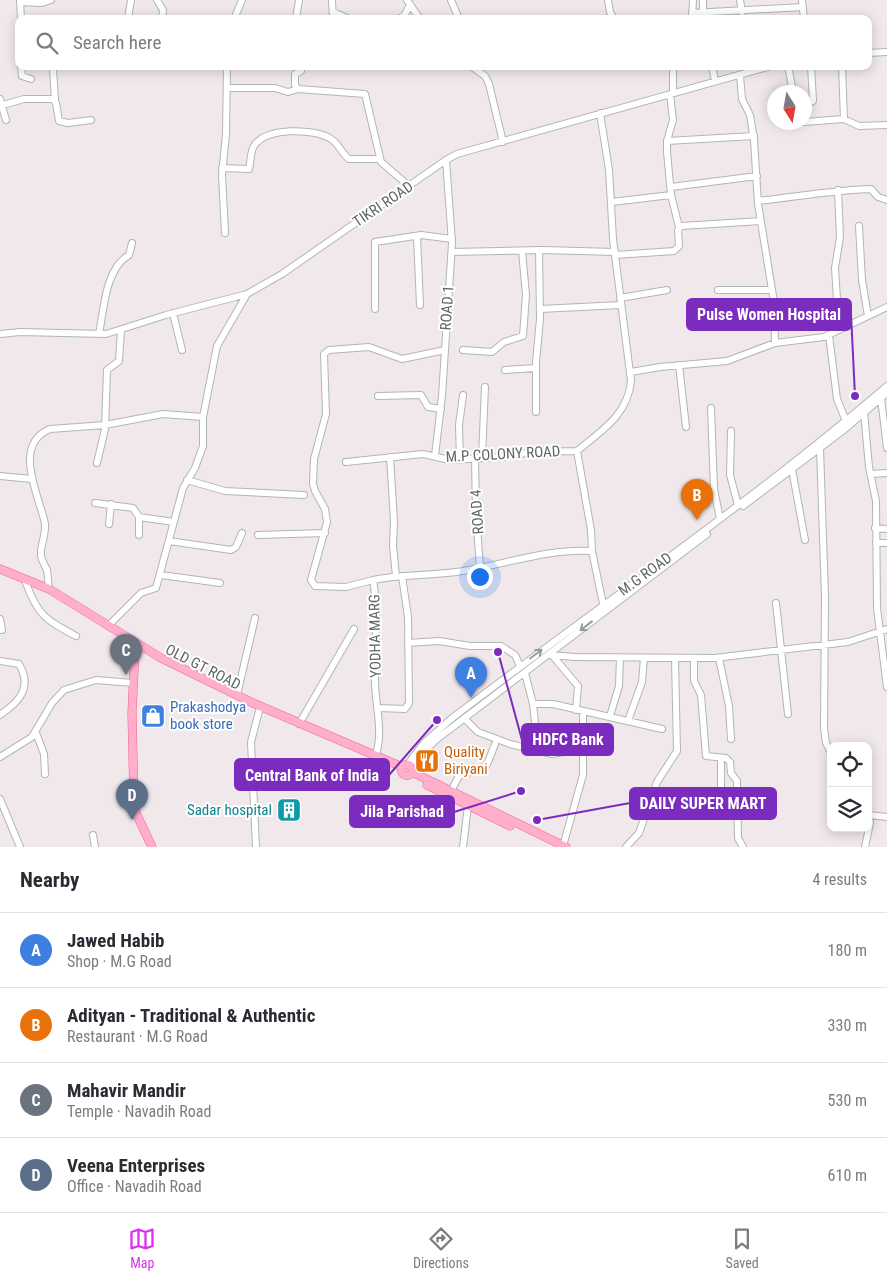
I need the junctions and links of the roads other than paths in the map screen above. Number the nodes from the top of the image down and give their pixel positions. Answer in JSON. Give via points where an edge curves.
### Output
{"nodes":[{"id":1,"x":51,"y":0,"type":"edge"},
{"id":2,"x":131,"y":0,"type":"edge"},
{"id":3,"x":157,"y":0,"type":"edge"},
{"id":4,"x":242,"y":0,"type":"edge"},
{"id":5,"x":299,"y":0,"type":"edge"},
{"id":6,"x":332,"y":0,"type":"edge"},
{"id":7,"x":451,"y":0,"type":"edge"},
{"id":8,"x":608,"y":0,"type":"edge"},
{"id":9,"x":693,"y":0,"type":"edge"},
{"id":10,"x":703,"y":0,"type":"edge"},
{"id":11,"x":740,"y":0,"type":"edge"},
{"id":12,"x":20,"y":1,"type":"edge"},
{"id":13,"x":408,"y":3,"type":"edge"},
{"id":14,"x":803,"y":3,"type":"edge"},
{"id":15,"x":742,"y":12,"type":"junction"},
{"id":16,"x":703,"y":13,"type":"junction"},
{"id":17,"x":21,"y":15,"type":"edge"},
{"id":18,"x":129,"y":15,"type":"edge"},
{"id":19,"x":163,"y":15,"type":"edge"},
{"id":20,"x":236,"y":15,"type":"edge"},
{"id":21,"x":297,"y":15,"type":"edge"},
{"id":22,"x":333,"y":15,"type":"edge"},
{"id":23,"x":404,"y":15,"type":"edge"},
{"id":24,"x":417,"y":15,"type":"edge"},
{"id":25,"x":457,"y":15,"type":"edge"},
{"id":26,"x":611,"y":15,"type":"edge"},
{"id":27,"x":692,"y":15,"type":"edge"},
{"id":28,"x":696,"y":15,"type":"edge"},
{"id":29,"x":887,"y":52,"type":"edge"},
{"id":30,"x":872,"y":53,"type":"edge"},
{"id":31,"x":22,"y":70,"type":"edge"},
{"id":32,"x":54,"y":70,"type":"edge"},
{"id":33,"x":228,"y":70,"type":"edge"},
{"id":34,"x":301,"y":70,"type":"edge"},
{"id":35,"x":476,"y":70,"type":"edge"},
{"id":36,"x":673,"y":70,"type":"edge"},
{"id":37,"x":713,"y":70,"type":"edge"},
{"id":38,"x":756,"y":70,"type":"edge"},
{"id":39,"x":789,"y":70,"type":"edge"},
{"id":40,"x":811,"y":70,"type":"edge"},
{"id":41,"x":842,"y":70,"type":"edge"},
{"id":42,"x":740,"y":74,"type":"junction"},
{"id":43,"x":31,"y":79,"type":"dead end"},
{"id":44,"x":715,"y":81,"type":"junction"},
{"id":45,"x":792,"y":85,"type":"edge"},
{"id":46,"x":227,"y":88,"type":"junction"},
{"id":47,"x":298,"y":89,"type":"junction"},
{"id":48,"x":671,"y":93,"type":"junction"},
{"id":49,"x":55,"y":100,"type":"junction"},
{"id":50,"x":812,"y":101,"type":"edge"},
{"id":51,"x":2,"y":102,"type":"edge"},
{"id":52,"x":600,"y":113,"type":"junction"},
{"id":53,"x":844,"y":119,"type":"junction"},
{"id":54,"x":6,"y":120,"type":"dead end"},
{"id":55,"x":92,"y":120,"type":"dead end"},
{"id":56,"x":812,"y":121,"type":"edge"},
{"id":57,"x":887,"y":125,"type":"edge"},
{"id":58,"x":754,"y":136,"type":"junction"},
{"id":59,"x":667,"y":141,"type":"junction"},
{"id":60,"x":503,"y":142,"type":"junction"},
{"id":61,"x":380,"y":159,"type":"junction"},
{"id":62,"x":446,"y":160,"type":"junction"},
{"id":63,"x":222,"y":168,"type":"junction"},
{"id":64,"x":757,"y":176,"type":"junction"},
{"id":65,"x":408,"y":186,"type":"junction"},
{"id":66,"x":670,"y":187,"type":"junction"},
{"id":67,"x":838,"y":190,"type":"junction"},
{"id":68,"x":672,"y":195,"type":"junction"},
{"id":69,"x":887,"y":200,"type":"edge"},
{"id":70,"x":758,"y":201,"type":"junction"},
{"id":71,"x":612,"y":202,"type":"junction"},
{"id":72,"x":761,"y":221,"type":"junction"},
{"id":73,"x":859,"y":226,"type":"dead end"},
{"id":74,"x":679,"y":227,"type":"junction"},
{"id":75,"x":225,"y":232,"type":"dead end"},
{"id":76,"x":417,"y":236,"type":"junction"},
{"id":77,"x":452,"y":239,"type":"junction"},
{"id":78,"x":132,"y":243,"type":"dead end"},
{"id":79,"x":522,"y":250,"type":"junction"},
{"id":80,"x":539,"y":250,"type":"junction"},
{"id":81,"x":452,"y":252,"type":"junction"},
{"id":82,"x":615,"y":253,"type":"junction"},
{"id":83,"x":667,"y":290,"type":"dead end"},
{"id":84,"x":718,"y":290,"type":"dead end"},
{"id":85,"x":771,"y":290,"type":"junction"},
{"id":86,"x":247,"y":294,"type":"junction"},
{"id":87,"x":620,"y":298,"type":"junction"},
{"id":88,"x":420,"y":305,"type":"dead end"},
{"id":89,"x":621,"y":305,"type":"junction"},
{"id":90,"x":887,"y":307,"type":"edge"},
{"id":91,"x":375,"y":309,"type":"dead end"},
{"id":92,"x":540,"y":309,"type":"junction"},
{"id":93,"x":173,"y":313,"type":"junction"},
{"id":94,"x":868,"y":316,"type":"junction"},
{"id":95,"x":120,"y":330,"type":"junction"},
{"id":96,"x":839,"y":330,"type":"junction"},
{"id":97,"x":0,"y":334,"type":"edge"},
{"id":98,"x":99,"y":334,"type":"junction"},
{"id":99,"x":829,"y":335,"type":"junction"},
{"id":100,"x":775,"y":343,"type":"junction"},
{"id":101,"x":182,"y":350,"type":"dead end"},
{"id":102,"x":445,"y":350,"type":"junction"},
{"id":103,"x":464,"y":350,"type":"dead end"},
{"id":104,"x":679,"y":365,"type":"junction"},
{"id":105,"x":536,"y":368,"type":"junction"},
{"id":106,"x":505,"y":370,"type":"dead end"},
{"id":107,"x":631,"y":372,"type":"junction"},
{"id":108,"x":485,"y":386,"type":"dead end"},
{"id":109,"x":887,"y":386,"type":"edge"},
{"id":110,"x":887,"y":392,"type":"edge"},
{"id":111,"x":463,"y":395,"type":"dead end"},
{"id":112,"x":378,"y":396,"type":"dead end"},
{"id":113,"x":880,"y":398,"type":"junction"},
{"id":114,"x":711,"y":408,"type":"dead end"},
{"id":115,"x":441,"y":409,"type":"junction"},
{"id":116,"x":536,"y":412,"type":"dead end"},
{"id":117,"x":864,"y":412,"type":"junction"},
{"id":118,"x":203,"y":418,"type":"junction"},
{"id":119,"x":846,"y":423,"type":"junction"},
{"id":120,"x":886,"y":425,"type":"edge"},
{"id":121,"x":105,"y":426,"type":"junction"},
{"id":122,"x":686,"y":428,"type":"dead end"},
{"id":123,"x":731,"y":430,"type":"dead end"},
{"id":124,"x":820,"y":448,"type":"junction"},
{"id":125,"x":887,"y":448,"type":"edge"},
{"id":126,"x":577,"y":452,"type":"junction"},
{"id":127,"x":436,"y":456,"type":"junction"},
{"id":128,"x":390,"y":457,"type":"junction"},
{"id":129,"x":478,"y":457,"type":"junction"},
{"id":130,"x":460,"y":459,"type":"junction"},
{"id":131,"x":346,"y":462,"type":"dead end"},
{"id":132,"x":97,"y":463,"type":"dead end"},
{"id":133,"x":792,"y":469,"type":"junction"},
{"id":134,"x":887,"y":473,"type":"edge"},
{"id":135,"x":870,"y":474,"type":"junction"},
{"id":136,"x":0,"y":476,"type":"edge"},
{"id":137,"x":32,"y":479,"type":"junction"},
{"id":138,"x":187,"y":480,"type":"junction"},
{"id":139,"x":304,"y":495,"type":"dead end"},
{"id":140,"x":753,"y":496,"type":"junction"},
{"id":141,"x":95,"y":503,"type":"dead end"},
{"id":142,"x":111,"y":504,"type":"junction"},
{"id":143,"x":738,"y":505,"type":"junction"},
{"id":144,"x":139,"y":517,"type":"junction"},
{"id":145,"x":720,"y":520,"type":"junction"},
{"id":146,"x":174,"y":522,"type":"junction"},
{"id":147,"x":109,"y":524,"type":"dead end"},
{"id":148,"x":875,"y":528,"type":"junction"},
{"id":149,"x":887,"y":529,"type":"edge"},
{"id":150,"x":242,"y":533,"type":"dead end"},
{"id":151,"x":325,"y":533,"type":"junction"},
{"id":152,"x":139,"y":535,"type":"dead end"},
{"id":153,"x":258,"y":535,"type":"dead end"},
{"id":154,"x":805,"y":540,"type":"dead end"},
{"id":155,"x":169,"y":541,"type":"junction"},
{"id":156,"x":876,"y":543,"type":"junction"},
{"id":157,"x":887,"y":543,"type":"edge"},
{"id":158,"x":592,"y":551,"type":"junction"},
{"id":159,"x":480,"y":567,"type":"junction"},
{"id":160,"x":0,"y":569,"type":"edge"},
{"id":161,"x":0,"y":573,"type":"edge"},
{"id":162,"x":161,"y":575,"type":"junction"},
{"id":163,"x":399,"y":576,"type":"junction"},
{"id":164,"x":373,"y":580,"type":"junction"},
{"id":165,"x":26,"y":583,"type":"junction"},
{"id":166,"x":220,"y":583,"type":"dead end"},
{"id":167,"x":49,"y":589,"type":"junction"},
{"id":168,"x":776,"y":603,"type":"dead end"},
{"id":169,"x":603,"y":604,"type":"junction"},
{"id":170,"x":255,"y":618,"type":"dead end"},
{"id":171,"x":0,"y":620,"type":"edge"},
{"id":172,"x":108,"y":626,"type":"junction"},
{"id":173,"x":354,"y":629,"type":"dead end"},
{"id":174,"x":2,"y":630,"type":"dead end"},
{"id":175,"x":884,"y":630,"type":"edge"},
{"id":176,"x":76,"y":636,"type":"dead end"},
{"id":177,"x":408,"y":643,"type":"junction"},
{"id":178,"x":136,"y":646,"type":"junction"},
{"id":179,"x":825,"y":646,"type":"junction"},
{"id":180,"x":781,"y":651,"type":"junction"},
{"id":181,"x":550,"y":655,"type":"junction"},
{"id":182,"x":620,"y":658,"type":"junction"},
{"id":183,"x":644,"y":658,"type":"junction"},
{"id":184,"x":719,"y":658,"type":"junction"},
{"id":185,"x":675,"y":659,"type":"junction"},
{"id":186,"x":694,"y":659,"type":"junction"},
{"id":187,"x":0,"y":661,"type":"edge"},
{"id":188,"x":520,"y":666,"type":"junction"},
{"id":189,"x":525,"y":673,"type":"junction"},
{"id":190,"x":134,"y":683,"type":"junction"},
{"id":191,"x":887,"y":687,"type":"edge"},
{"id":192,"x":236,"y":695,"type":"junction"},
{"id":193,"x":533,"y":704,"type":"junction"},
{"id":194,"x":379,"y":708,"type":"junction"},
{"id":195,"x":576,"y":710,"type":"junction"},
{"id":196,"x":259,"y":711,"type":"junction"},
{"id":197,"x":583,"y":712,"type":"junction"},
{"id":198,"x":788,"y":714,"type":"dead end"},
{"id":199,"x":0,"y":715,"type":"edge"},
{"id":200,"x":610,"y":716,"type":"junction"},
{"id":201,"x":464,"y":718,"type":"junction"},
{"id":202,"x":628,"y":721,"type":"junction"},
{"id":203,"x":299,"y":724,"type":"junction"},
{"id":204,"x":662,"y":729,"type":"dead end"},
{"id":205,"x":36,"y":733,"type":"junction"},
{"id":206,"x":730,"y":739,"type":"dead end"},
{"id":207,"x":495,"y":744,"type":"dead end"},
{"id":208,"x":827,"y":745,"type":"edge"},
{"id":209,"x":582,"y":749,"type":"junction"},
{"id":210,"x":538,"y":751,"type":"junction"},
{"id":211,"x":0,"y":758,"type":"edge"},
{"id":212,"x":375,"y":758,"type":"junction"},
{"id":213,"x":721,"y":758,"type":"junction"},
{"id":214,"x":407,"y":769,"type":"junction"},
{"id":215,"x":45,"y":774,"type":"dead end"},
{"id":216,"x":721,"y":788,"type":"dead end"},
{"id":217,"x":451,"y":791,"type":"junction"},
{"id":218,"x":0,"y":799,"type":"edge"},
{"id":219,"x":468,"y":806,"type":"junction"},
{"id":220,"x":872,"y":815,"type":"edge"},
{"id":221,"x":887,"y":818,"type":"edge"},
{"id":222,"x":869,"y":832,"type":"edge"},
{"id":223,"x":93,"y":835,"type":"dead end"},
{"id":224,"x":20,"y":847,"type":"edge"},
{"id":225,"x":94,"y":847,"type":"edge"},
{"id":226,"x":152,"y":847,"type":"edge"},
{"id":227,"x":256,"y":847,"type":"edge"},
{"id":228,"x":463,"y":847,"type":"edge"},
{"id":229,"x":561,"y":847,"type":"edge"},
{"id":230,"x":626,"y":847,"type":"edge"},
{"id":231,"x":743,"y":847,"type":"edge"},
{"id":232,"x":865,"y":847,"type":"edge"}],
"edges":[{"from":1,"to":12,"type":"street","via":[[42,3]]},
{"from":2,"to":18,"type":"street"},
{"from":3,"to":19,"type":"street","via":[[164,10]]},
{"from":4,"to":20,"type":"street"},
{"from":5,"to":21,"type":"street"},
{"from":6,"to":22,"type":"street"},
{"from":7,"to":25,"type":"street"},
{"from":8,"to":26,"type":"street"},
{"from":9,"to":27,"type":"street"},
{"from":10,"to":16,"type":"street"},
{"from":11,"to":15,"type":"street"},
{"from":12,"to":17,"type":"street"},
{"from":13,"to":23,"type":"street"},
{"from":13,"to":24,"type":"street"},
{"from":14,"to":15,"type":"street"},
{"from":15,"to":16,"type":"street"},
{"from":16,"to":28,"type":"street"},
{"from":29,"to":30,"type":"street"},
{"from":31,"to":43,"type":"street","via":[[24,78]]},
{"from":32,"to":49,"type":"street"},
{"from":33,"to":46,"type":"street"},
{"from":34,"to":47,"type":"street","via":[[294,74]]},
{"from":35,"to":60,"type":"street","via":[[489,84]]},
{"from":36,"to":48,"type":"street"},
{"from":37,"to":44,"type":"street"},
{"from":38,"to":42,"type":"street","name":"TIKRI ROAD"},
{"from":39,"to":45,"type":"street"},
{"from":40,"to":50,"type":"street"},
{"from":41,"to":53,"type":"street"},
{"from":42,"to":44,"type":"street","name":"TIKRI ROAD"},
{"from":42,"to":58,"type":"street","via":[[742,98],[750,115]]},
{"from":44,"to":48,"type":"street","name":"TIKRI ROAD"},
{"from":46,"to":47,"type":"street","via":[[275,88],[288,92]]},
{"from":46,"to":63,"type":"street"},
{"from":47,"to":61,"type":"street","via":[[365,94]]},
{"from":48,"to":52,"type":"street","name":"TIKRI ROAD"},
{"from":48,"to":59,"type":"street","via":[[673,120]]},
{"from":49,"to":51,"type":"street"},
{"from":49,"to":55,"type":"street","via":[[59,121]]},
{"from":51,"to":54,"type":"street"},
{"from":52,"to":60,"type":"street","name":"TIKRI ROAD"},
{"from":52,"to":71,"type":"street"},
{"from":53,"to":56,"type":"street"},
{"from":53,"to":57,"type":"street","via":[[859,126]]},
{"from":58,"to":59,"type":"street"},
{"from":58,"to":64,"type":"street"},
{"from":59,"to":66,"type":"street"},
{"from":60,"to":62,"type":"street","name":"TIKRI ROAD","via":[[475,148]]},
{"from":61,"to":63,"type":"street","via":[[350,159],[334,140],[316,132],[278,132],[255,144],[249,169]]},
{"from":61,"to":65,"type":"street"},
{"from":62,"to":65,"type":"street","name":"TIKRI ROAD"},
{"from":62,"to":77,"type":"street","name":"ROAD 1"},
{"from":63,"to":75,"type":"street"},
{"from":64,"to":66,"type":"street"},
{"from":64,"to":70,"type":"street"},
{"from":65,"to":86,"type":"street","name":"TIKRI ROAD","via":[[282,274]]},
{"from":66,"to":68,"type":"street"},
{"from":67,"to":69,"type":"street","via":[[871,188],[878,197]]},
{"from":67,"to":70,"type":"street"},
{"from":67,"to":96,"type":"street","via":[[840,236],[834,268]]},
{"from":68,"to":71,"type":"street"},
{"from":68,"to":74,"type":"street"},
{"from":70,"to":72,"type":"street"},
{"from":71,"to":82,"type":"street"},
{"from":72,"to":74,"type":"street"},
{"from":72,"to":85,"type":"street"},
{"from":73,"to":94,"type":"street"},
{"from":74,"to":82,"type":"street","via":[[679,246],[674,250]]},
{"from":76,"to":77,"type":"street"},
{"from":76,"to":88,"type":"street"},
{"from":76,"to":91,"type":"street","via":[[375,242]]},
{"from":77,"to":81,"type":"street","name":"ROAD 1"},
{"from":78,"to":98,"type":"street","via":[[129,256],[118,262],[114,272]]},
{"from":79,"to":80,"type":"street"},
{"from":79,"to":81,"type":"street"},
{"from":79,"to":103,"type":"street","via":[[526,295],[523,336],[504,342],[492,352]]},
{"from":80,"to":82,"type":"street"},
{"from":80,"to":92,"type":"street"},
{"from":81,"to":102,"type":"street","name":"ROAD 1"},
{"from":82,"to":87,"type":"street"},
{"from":83,"to":87,"type":"street"},
{"from":84,"to":85,"type":"street"},
{"from":85,"to":100,"type":"street"},
{"from":86,"to":93,"type":"street","name":"TIKRI ROAD"},
{"from":86,"to":118,"type":"street","via":[[217,346]]},
{"from":87,"to":89,"type":"street"},
{"from":89,"to":92,"type":"street"},
{"from":89,"to":107,"type":"street"},
{"from":90,"to":94,"type":"street"},
{"from":92,"to":105,"type":"street"},
{"from":93,"to":95,"type":"street","name":"TIKRI ROAD"},
{"from":93,"to":101,"type":"street"},
{"from":94,"to":96,"type":"street"},
{"from":95,"to":98,"type":"street","name":"TIKRI ROAD"},
{"from":95,"to":121,"type":"street","via":[[119,360],[107,370]]},
{"from":96,"to":99,"type":"street"},
{"from":97,"to":98,"type":"street","name":"TIKRI ROAD"},
{"from":99,"to":100,"type":"street"},
{"from":99,"to":119,"type":"street","via":[[837,399]]},
{"from":100,"to":104,"type":"street","via":[[727,361]]},
{"from":102,"to":115,"type":"street","name":"ROAD 1"},
{"from":102,"to":151,"type":"street","name":"YODHA MARG","via":[[402,359],[369,347],[325,352],[326,414],[314,459],[313,484],[327,515]]},
{"from":104,"to":107,"type":"street"},
{"from":104,"to":122,"type":"street"},
{"from":105,"to":106,"type":"street"},
{"from":105,"to":116,"type":"street"},
{"from":107,"to":126,"type":"street","via":[[624,407],[604,430]]},
{"from":108,"to":129,"type":"street","name":"ROAD 4"},
{"from":109,"to":119,"type":"street","name":"M.G ROAD"},
{"from":110,"to":113,"type":"street","name":"M.G ROAD"},
{"from":111,"to":130,"type":"street","via":[[459,425]]},
{"from":112,"to":115,"type":"street","via":[[421,396],[428,407]]},
{"from":113,"to":117,"type":"street","name":"M.G ROAD"},
{"from":113,"to":120,"type":"street"},
{"from":114,"to":145,"type":"street","via":[[714,489]]},
{"from":115,"to":127,"type":"street","name":"ROAD 1"},
{"from":117,"to":119,"type":"street","name":"M.G ROAD"},
{"from":117,"to":135,"type":"street"},
{"from":118,"to":121,"type":"street","via":[[163,414]]},
{"from":118,"to":138,"type":"street","via":[[203,446]]},
{"from":119,"to":124,"type":"street","name":"M.G ROAD"},
{"from":119,"to":140,"type":"street","name":"M.G ROAD"},
{"from":120,"to":125,"type":"street"},
{"from":121,"to":132,"type":"street"},
{"from":121,"to":137,"type":"street","via":[[42,432],[36,438],[30,457]]},
{"from":123,"to":143,"type":"street","via":[[730,475]]},
{"from":124,"to":133,"type":"street","name":"M.G ROAD"},
{"from":124,"to":179,"type":"street"},
{"from":126,"to":129,"type":"street","name":"M.P COLONY ROAD"},
{"from":126,"to":158,"type":"street","name":"M.P COLONY ROAD"},
{"from":127,"to":128,"type":"street","name":"M.P COLONY ROAD"},
{"from":127,"to":130,"type":"street","name":"M.P COLONY ROAD","via":[[444,460]]},
{"from":128,"to":131,"type":"street","name":"M.P COLONY ROAD"},
{"from":128,"to":163,"type":"street","via":[[394,521],[392,546]]},
{"from":129,"to":130,"type":"street","name":"M.P COLONY ROAD"},
{"from":129,"to":159,"type":"street","name":"ROAD 4","via":[[476,512]]},
{"from":133,"to":140,"type":"street","name":"M.G ROAD"},
{"from":133,"to":154,"type":"street"},
{"from":134,"to":135,"type":"street"},
{"from":135,"to":148,"type":"street","via":[[876,501]]},
{"from":136,"to":137,"type":"street"},
{"from":137,"to":167,"type":"street","via":[[45,525],[41,556]]},
{"from":138,"to":139,"type":"street","via":[[225,491]]},
{"from":138,"to":146,"type":"street"},
{"from":140,"to":143,"type":"street","name":"M.G ROAD"},
{"from":140,"to":181,"type":"street","name":"M.G ROAD","one_way":true},
{"from":141,"to":142,"type":"street"},
{"from":142,"to":144,"type":"street","via":[[133,508]]},
{"from":142,"to":147,"type":"street"},
{"from":143,"to":145,"type":"street","name":"M.G ROAD"},
{"from":144,"to":146,"type":"street"},
{"from":144,"to":152,"type":"street"},
{"from":145,"to":169,"type":"street","name":"M.G ROAD"},
{"from":146,"to":155,"type":"street"},
{"from":148,"to":149,"type":"street"},
{"from":148,"to":156,"type":"street"},
{"from":150,"to":155,"type":"street","via":[[236,547],[231,550]]},
{"from":151,"to":153,"type":"street"},
{"from":151,"to":164,"type":"street","name":"YODHA MARG","via":[[312,585],[346,587]]},
{"from":155,"to":162,"type":"street"},
{"from":156,"to":157,"type":"street"},
{"from":156,"to":175,"type":"street","via":[[877,608]]},
{"from":158,"to":159,"type":"street","via":[[554,553]]},
{"from":158,"to":169,"type":"street","name":"M.P COLONY ROAD"},
{"from":159,"to":163,"type":"street","via":[[431,575]]},
{"from":160,"to":167,"type":"main road","name":"OLD GT ROAD"},
{"from":161,"to":165,"type":"main road","name":"OLD GT ROAD"},
{"from":162,"to":166,"type":"street"},
{"from":162,"to":172,"type":"street","via":[[156,588],[141,592]]},
{"from":163,"to":164,"type":"street"},
{"from":163,"to":177,"type":"street","via":[[406,600]]},
{"from":164,"to":194,"type":"street","name":"YODHA MARG","via":[[377,639],[375,682]]},
{"from":165,"to":176,"type":"street","via":[[33,604],[40,612]]},
{"from":165,"to":178,"type":"main road","name":"OLD GT ROAD"},
{"from":167,"to":172,"type":"main road","name":"OLD GT ROAD"},
{"from":168,"to":180,"type":"street"},
{"from":188,"to":169,"type":"street","name":"M.G ROAD","one_way":true},
{"from":170,"to":192,"type":"street"},
{"from":171,"to":174,"type":"street"},
{"from":172,"to":178,"type":"main road","name":"OLD GT ROAD"},
{"from":173,"to":203,"type":"street"},
{"from":175,"to":179,"type":"street","via":[[855,641]]},
{"from":175,"to":191,"type":"street"},
{"from":177,"to":188,"type":"street","via":[[439,641],[501,646],[515,655]]},
{"from":177,"to":194,"type":"street","via":[[408,705],[405,709]]},
{"from":178,"to":190,"type":"main road"},
{"from":178,"to":192,"type":"main road","name":"OLD GT ROAD"},
{"from":178,"to":196,"type":"main road","name":"OLD GT ROAD"},
{"from":179,"to":180,"type":"street"},
{"from":179,"to":208,"type":"street","via":[[824,728]]},
{"from":180,"to":184,"type":"street"},
{"from":180,"to":198,"type":"street"},
{"from":181,"to":182,"type":"street"},
{"from":181,"to":189,"type":"street","name":"M.G ROAD"},
{"from":181,"to":195,"type":"street","via":[[578,686]]},
{"from":182,"to":183,"type":"street"},
{"from":182,"to":200,"type":"street","via":[[619,686]]},
{"from":183,"to":185,"type":"street"},
{"from":183,"to":202,"type":"street","via":[[642,682]]},
{"from":184,"to":186,"type":"street"},
{"from":184,"to":206,"type":"street","via":[[729,706]]},
{"from":185,"to":186,"type":"street"},
{"from":185,"to":230,"type":"street","via":[[677,752],[657,782],[639,833]]},
{"from":186,"to":213,"type":"street","via":[[694,681],[701,695],[706,756]]},
{"from":187,"to":199,"type":"street","via":[[19,664],[25,685],[22,695]]},
{"from":188,"to":214,"type":"street","name":"M.G ROAD","via":[[434,734],[417,750]]},
{"from":189,"to":193,"type":"street"},
{"from":189,"to":201,"type":"street","name":"M.G ROAD"},
{"from":190,"to":205,"type":"street","via":[[96,680],[64,690],[52,703]]},
{"from":190,"to":226,"type":"main road","via":[[134,801],[136,813]]},
{"from":192,"to":203,"type":"main road","name":"OLD GT ROAD"},
{"from":193,"to":195,"type":"street","via":[[547,703]]},
{"from":193,"to":210,"type":"street"},
{"from":194,"to":212,"type":"street","name":"YODHA MARG","via":[[380,730]]},
{"from":195,"to":197,"type":"street"},
{"from":196,"to":212,"type":"main road","name":"OLD GT ROAD"},
{"from":196,"to":227,"type":"street","via":[[251,742]]},
{"from":197,"to":200,"type":"street"},
{"from":197,"to":209,"type":"street"},
{"from":200,"to":202,"type":"street"},
{"from":201,"to":210,"type":"street","via":[[478,732]]},
{"from":201,"to":214,"type":"street","name":"M.G ROAD"},
{"from":202,"to":204,"type":"street"},
{"from":203,"to":212,"type":"main road","name":"OLD GT ROAD"},
{"from":205,"to":211,"type":"street"},
{"from":205,"to":215,"type":"street","via":[[44,754]]},
{"from":207,"to":217,"type":"street","via":[[486,767],[479,772],[459,776]]},
{"from":209,"to":210,"type":"street","via":[[556,754]]},
{"from":209,"to":229,"type":"street","via":[[583,775]]},
{"from":212,"to":214,"type":"main road","name":"OLD GT ROAD"},
{"from":213,"to":216,"type":"street"},
{"from":213,"to":231,"type":"street","via":[[729,759],[736,781],[738,838]]},
{"from":214,"to":217,"type":"main road"},
{"from":214,"to":219,"type":"main road","name":"OLD GT ROAD"},
{"from":217,"to":229,"type":"main road"},
{"from":218,"to":224,"type":"street"},
{"from":219,"to":228,"type":"street"},
{"from":219,"to":229,"type":"main road","name":"OLD GT ROAD"},
{"from":220,"to":221,"type":"street"},
{"from":222,"to":232,"type":"street"},
{"from":223,"to":225,"type":"street"}]}
